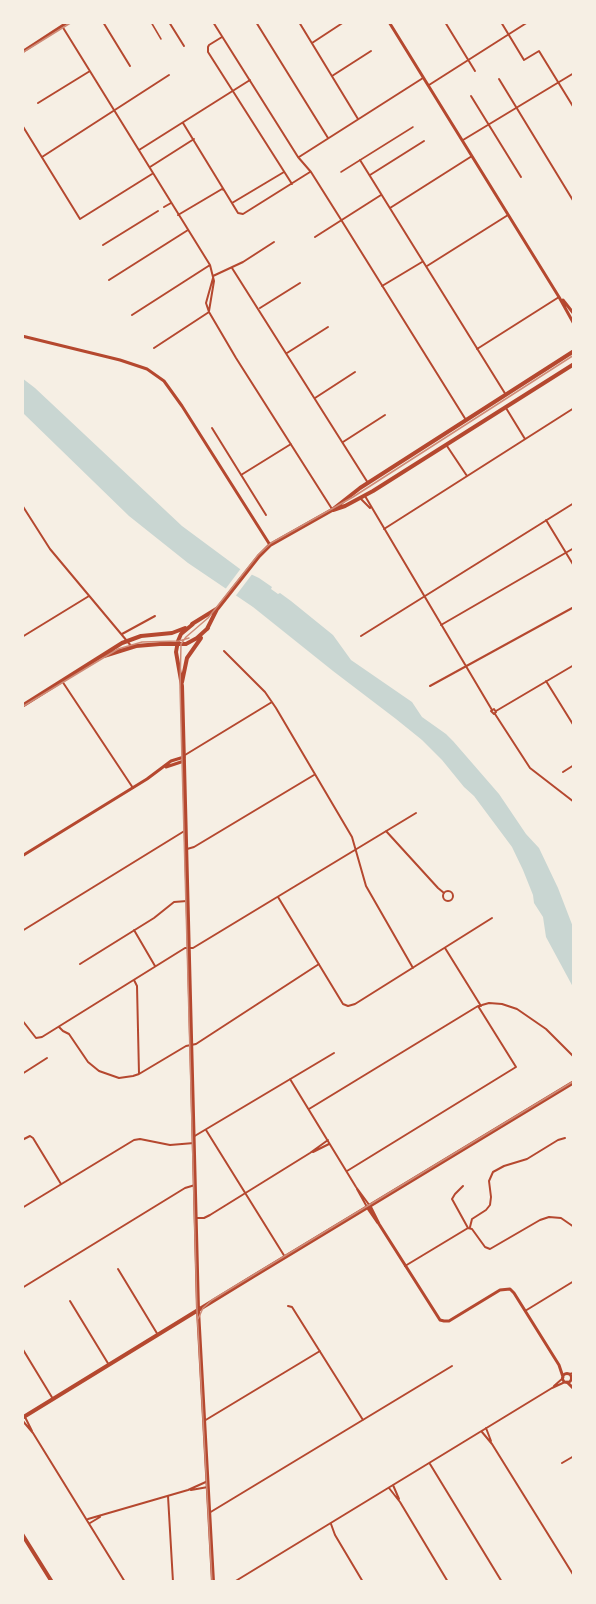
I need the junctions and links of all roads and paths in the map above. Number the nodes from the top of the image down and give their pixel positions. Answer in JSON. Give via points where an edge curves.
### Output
{"nodes":[{"id":1,"x":68,"y":22,"type":"edge"},
{"id":2,"x":103,"y":22,"type":"edge"},
{"id":3,"x":151,"y":22,"type":"edge"},
{"id":4,"x":169,"y":22,"type":"edge"},
{"id":5,"x":213,"y":22,"type":"edge"},
{"id":6,"x":256,"y":22,"type":"edge"},
{"id":7,"x":299,"y":22,"type":"edge"},
{"id":8,"x":344,"y":22,"type":"edge"},
{"id":9,"x":388,"y":22,"type":"edge"},
{"id":10,"x":445,"y":22,"type":"edge"},
{"id":11,"x":501,"y":22,"type":"edge"},
{"id":12,"x":528,"y":22,"type":"edge"},
{"id":13,"x":62,"y":26,"type":"junction"},
{"id":14,"x":508,"y":35,"type":"junction"},
{"id":15,"x":222,"y":37,"type":"junction"},
{"id":16,"x":161,"y":39,"type":"dead end"},
{"id":17,"x":312,"y":43,"type":"junction"},
{"id":18,"x":184,"y":46,"type":"dead end"},
{"id":19,"x":371,"y":51,"type":"dead end"},
{"id":20,"x":22,"y":52,"type":"edge"},
{"id":21,"x":468,"y":60,"type":"junction"},
{"id":22,"x":130,"y":66,"type":"dead end"},
{"id":23,"x":90,"y":71,"type":"junction"},
{"id":24,"x":476,"y":71,"type":"dead end"},
{"id":25,"x":573,"y":73,"type":"edge"},
{"id":26,"x":169,"y":75,"type":"dead end"},
{"id":27,"x":332,"y":76,"type":"junction"},
{"id":28,"x":423,"y":78,"type":"junction"},
{"id":29,"x":499,"y":79,"type":"dead end"},
{"id":30,"x":250,"y":80,"type":"junction"},
{"id":31,"x":558,"y":82,"type":"junction"},
{"id":32,"x":428,"y":86,"type":"junction"},
{"id":33,"x":233,"y":91,"type":"junction"},
{"id":34,"x":471,"y":96,"type":"dead end"},
{"id":35,"x":38,"y":104,"type":"dead end"},
{"id":36,"x":516,"y":107,"type":"junction"},
{"id":37,"x":573,"y":108,"type":"edge"},
{"id":38,"x":114,"y":111,"type":"junction"},
{"id":39,"x":358,"y":119,"type":"junction"},
{"id":40,"x":183,"y":122,"type":"junction"},
{"id":41,"x":22,"y":125,"type":"edge"},
{"id":42,"x":488,"y":125,"type":"junction"},
{"id":43,"x":413,"y":127,"type":"dead end"},
{"id":44,"x":328,"y":138,"type":"junction"},
{"id":45,"x":194,"y":140,"type":"junction"},
{"id":46,"x":424,"y":141,"type":"dead end"},
{"id":47,"x":462,"y":141,"type":"junction"},
{"id":48,"x":139,"y":150,"type":"junction"},
{"id":49,"x":472,"y":156,"type":"junction"},
{"id":50,"x":42,"y":157,"type":"junction"},
{"id":51,"x":298,"y":157,"type":"junction"},
{"id":52,"x":360,"y":160,"type":"junction"},
{"id":53,"x":149,"y":167,"type":"junction"},
{"id":54,"x":284,"y":172,"type":"junction"},
{"id":55,"x":311,"y":172,"type":"junction"},
{"id":56,"x":341,"y":172,"type":"dead end"},
{"id":57,"x":153,"y":173,"type":"junction"},
{"id":58,"x":369,"y":176,"type":"junction"},
{"id":59,"x":521,"y":177,"type":"dead end"},
{"id":60,"x":292,"y":184,"type":"junction"},
{"id":61,"x":224,"y":190,"type":"junction"},
{"id":62,"x":381,"y":195,"type":"junction"},
{"id":63,"x":573,"y":202,"type":"edge"},
{"id":64,"x":171,"y":203,"type":"junction"},
{"id":65,"x":232,"y":203,"type":"junction"},
{"id":66,"x":164,"y":207,"type":"dead end"},
{"id":67,"x":389,"y":208,"type":"junction"},
{"id":68,"x":158,"y":211,"type":"dead end"},
{"id":69,"x":178,"y":215,"type":"junction"},
{"id":70,"x":508,"y":215,"type":"junction"},
{"id":71,"x":342,"y":220,"type":"junction"},
{"id":72,"x":188,"y":230,"type":"junction"},
{"id":73,"x":315,"y":237,"type":"dead end"},
{"id":74,"x":274,"y":242,"type":"dead end"},
{"id":75,"x":103,"y":245,"type":"dead end"},
{"id":76,"x":422,"y":262,"type":"junction"},
{"id":77,"x":210,"y":265,"type":"junction"},
{"id":78,"x":426,"y":267,"type":"junction"},
{"id":79,"x":232,"y":268,"type":"junction"},
{"id":80,"x":213,"y":276,"type":"junction"},
{"id":81,"x":109,"y":280,"type":"dead end"},
{"id":82,"x":300,"y":283,"type":"dead end"},
{"id":83,"x":382,"y":286,"type":"junction"},
{"id":84,"x":560,"y":297,"type":"junction"},
{"id":85,"x":259,"y":309,"type":"junction"},
{"id":86,"x":209,"y":311,"type":"junction"},
{"id":87,"x":573,"y":314,"type":"edge"},
{"id":88,"x":132,"y":315,"type":"dead end"},
{"id":89,"x":573,"y":324,"type":"edge"},
{"id":90,"x":328,"y":327,"type":"dead end"},
{"id":91,"x":22,"y":336,"type":"edge"},
{"id":92,"x":154,"y":348,"type":"dead end"},
{"id":93,"x":477,"y":349,"type":"junction"},
{"id":94,"x":573,"y":351,"type":"edge"},
{"id":95,"x":287,"y":354,"type":"junction"},
{"id":96,"x":573,"y":364,"type":"edge"},
{"id":97,"x":355,"y":372,"type":"dead end"},
{"id":98,"x":506,"y":395,"type":"junction"},
{"id":99,"x":315,"y":398,"type":"junction"},
{"id":100,"x":500,"y":399,"type":"junction"},
{"id":101,"x":510,"y":403,"type":"junction"},
{"id":102,"x":504,"y":406,"type":"junction"},
{"id":103,"x":573,"y":408,"type":"edge"},
{"id":104,"x":385,"y":415,"type":"dead end"},
{"id":105,"x":467,"y":420,"type":"junction"},
{"id":106,"x":456,"y":427,"type":"junction"},
{"id":107,"x":212,"y":428,"type":"dead end"},
{"id":108,"x":471,"y":428,"type":"junction"},
{"id":109,"x":461,"y":434,"type":"junction"},
{"id":110,"x":441,"y":436,"type":"junction"},
{"id":111,"x":525,"y":439,"type":"junction"},
{"id":112,"x":343,"y":442,"type":"junction"},
{"id":113,"x":291,"y":444,"type":"junction"},
{"id":114,"x":446,"y":444,"type":"junction"},
{"id":115,"x":414,"y":453,"type":"junction"},
{"id":116,"x":419,"y":460,"type":"junction"},
{"id":117,"x":241,"y":475,"type":"junction"},
{"id":118,"x":467,"y":476,"type":"junction"},
{"id":119,"x":368,"y":483,"type":"junction"},
{"id":120,"x":360,"y":488,"type":"junction"},
{"id":121,"x":373,"y":491,"type":"junction"},
{"id":122,"x":365,"y":496,"type":"junction"},
{"id":123,"x":359,"y":499,"type":"junction"},
{"id":124,"x":573,"y":503,"type":"edge"},
{"id":125,"x":22,"y":505,"type":"edge"},
{"id":126,"x":332,"y":510,"type":"junction"},
{"id":127,"x":372,"y":510,"type":"junction"},
{"id":128,"x":266,"y":515,"type":"dead end"},
{"id":129,"x":546,"y":520,"type":"junction"},
{"id":130,"x":384,"y":530,"type":"junction"},
{"id":131,"x":270,"y":545,"type":"junction"},
{"id":132,"x":573,"y":548,"type":"edge"},
{"id":133,"x":565,"y":553,"type":"junction"},
{"id":134,"x":573,"y":566,"type":"edge"},
{"id":135,"x":90,"y":596,"type":"junction"},
{"id":136,"x":424,"y":597,"type":"junction"},
{"id":137,"x":573,"y":607,"type":"edge"},
{"id":138,"x":218,"y":608,"type":"junction"},
{"id":139,"x":155,"y":616,"type":"dead end"},
{"id":140,"x":193,"y":624,"type":"junction"},
{"id":141,"x":441,"y":625,"type":"junction"},
{"id":142,"x":208,"y":628,"type":"junction"},
{"id":143,"x":122,"y":634,"type":"junction"},
{"id":144,"x":361,"y":636,"type":"dead end"},
{"id":145,"x":22,"y":637,"type":"edge"},
{"id":146,"x":128,"y":640,"type":"junction"},
{"id":147,"x":177,"y":644,"type":"junction"},
{"id":148,"x":132,"y":647,"type":"junction"},
{"id":149,"x":224,"y":651,"type":"dead end"},
{"id":150,"x":100,"y":657,"type":"junction"},
{"id":151,"x":573,"y":665,"type":"edge"},
{"id":152,"x":466,"y":667,"type":"junction"},
{"id":153,"x":62,"y":681,"type":"junction"},
{"id":154,"x":546,"y":681,"type":"junction"},
{"id":155,"x":182,"y":686,"type":"junction"},
{"id":156,"x":430,"y":686,"type":"dead end"},
{"id":157,"x":272,"y":702,"type":"junction"},
{"id":158,"x":22,"y":706,"type":"edge"},
{"id":159,"x":496,"y":712,"type":"junction"},
{"id":160,"x":573,"y":726,"type":"edge"},
{"id":161,"x":184,"y":758,"type":"junction"},
{"id":162,"x":573,"y":765,"type":"edge"},
{"id":163,"x":563,"y":772,"type":"dead end"},
{"id":164,"x":314,"y":775,"type":"junction"},
{"id":165,"x":133,"y":788,"type":"junction"},
{"id":166,"x":573,"y":802,"type":"edge"},
{"id":167,"x":416,"y":813,"type":"dead end"},
{"id":168,"x":186,"y":830,"type":"junction"},
{"id":169,"x":386,"y":831,"type":"junction"},
{"id":170,"x":186,"y":849,"type":"junction"},
{"id":171,"x":356,"y":850,"type":"junction"},
{"id":172,"x":22,"y":856,"type":"edge"},
{"id":173,"x":444,"y":893,"type":"dead end"},
{"id":174,"x":278,"y":897,"type":"junction"},
{"id":175,"x":188,"y":901,"type":"junction"},
{"id":176,"x":492,"y":918,"type":"dead end"},
{"id":177,"x":134,"y":930,"type":"junction"},
{"id":178,"x":22,"y":931,"type":"edge"},
{"id":179,"x":188,"y":948,"type":"junction"},
{"id":180,"x":445,"y":948,"type":"junction"},
{"id":181,"x":80,"y":964,"type":"dead end"},
{"id":182,"x":319,"y":964,"type":"junction"},
{"id":183,"x":155,"y":966,"type":"junction"},
{"id":184,"x":413,"y":968,"type":"junction"},
{"id":185,"x":135,"y":980,"type":"junction"},
{"id":186,"x":480,"y":1006,"type":"junction"},
{"id":187,"x":22,"y":1020,"type":"edge"},
{"id":188,"x":59,"y":1027,"type":"junction"},
{"id":189,"x":191,"y":1045,"type":"junction"},
{"id":190,"x":334,"y":1053,"type":"dead end"},
{"id":191,"x":573,"y":1057,"type":"edge"},
{"id":192,"x":47,"y":1058,"type":"dead end"},
{"id":193,"x":22,"y":1074,"type":"edge"},
{"id":194,"x":139,"y":1074,"type":"junction"},
{"id":195,"x":291,"y":1079,"type":"junction"},
{"id":196,"x":573,"y":1082,"type":"edge"},
{"id":197,"x":309,"y":1109,"type":"junction"},
{"id":198,"x":206,"y":1130,"type":"junction"},
{"id":199,"x":194,"y":1137,"type":"junction"},
{"id":200,"x":565,"y":1138,"type":"dead end"},
{"id":201,"x":22,"y":1140,"type":"edge"},
{"id":202,"x":329,"y":1142,"type":"junction"},
{"id":203,"x":194,"y":1143,"type":"junction"},
{"id":204,"x":346,"y":1171,"type":"junction"},
{"id":205,"x":61,"y":1184,"type":"junction"},
{"id":206,"x":195,"y":1185,"type":"junction"},
{"id":207,"x":463,"y":1186,"type":"dead end"},
{"id":208,"x":245,"y":1193,"type":"junction"},
{"id":209,"x":368,"y":1206,"type":"junction"},
{"id":210,"x":22,"y":1208,"type":"edge"},
{"id":211,"x":196,"y":1218,"type":"junction"},
{"id":212,"x":573,"y":1225,"type":"edge"},
{"id":213,"x":469,"y":1228,"type":"junction"},
{"id":214,"x":285,"y":1257,"type":"junction"},
{"id":215,"x":405,"y":1266,"type":"junction"},
{"id":216,"x":118,"y":1269,"type":"dead end"},
{"id":217,"x":573,"y":1281,"type":"edge"},
{"id":218,"x":22,"y":1288,"type":"edge"},
{"id":219,"x":70,"y":1301,"type":"dead end"},
{"id":220,"x":288,"y":1306,"type":"dead end"},
{"id":221,"x":198,"y":1310,"type":"junction"},
{"id":222,"x":525,"y":1311,"type":"junction"},
{"id":223,"x":158,"y":1335,"type":"junction"},
{"id":224,"x":22,"y":1348,"type":"edge"},
{"id":225,"x":320,"y":1350,"type":"junction"},
{"id":226,"x":109,"y":1365,"type":"junction"},
{"id":227,"x":452,"y":1365,"type":"dead end"},
{"id":228,"x":559,"y":1365,"type":"junction"},
{"id":229,"x":571,"y":1376,"type":"edge"},
{"id":230,"x":565,"y":1380,"type":"junction"},
{"id":231,"x":573,"y":1387,"type":"edge"},
{"id":232,"x":53,"y":1399,"type":"junction"},
{"id":233,"x":23,"y":1418,"type":"edge"},
{"id":234,"x":363,"y":1420,"type":"junction"},
{"id":235,"x":204,"y":1421,"type":"junction"},
{"id":236,"x":486,"y":1428,"type":"junction"},
{"id":237,"x":481,"y":1431,"type":"junction"},
{"id":238,"x":492,"y":1444,"type":"junction"},
{"id":239,"x":573,"y":1456,"type":"edge"},
{"id":240,"x":430,"y":1462,"type":"junction"},
{"id":241,"x":562,"y":1463,"type":"dead end"},
{"id":242,"x":208,"y":1481,"type":"junction"},
{"id":243,"x":393,"y":1485,"type":"junction"},
{"id":244,"x":208,"y":1487,"type":"junction"},
{"id":245,"x":388,"y":1487,"type":"junction"},
{"id":246,"x":188,"y":1490,"type":"junction"},
{"id":247,"x":168,"y":1496,"type":"junction"},
{"id":248,"x":400,"y":1502,"type":"junction"},
{"id":249,"x":209,"y":1514,"type":"junction"},
{"id":250,"x":88,"y":1522,"type":"junction"},
{"id":251,"x":330,"y":1523,"type":"junction"},
{"id":252,"x":327,"y":1526,"type":"junction"},
{"id":253,"x":22,"y":1534,"type":"edge"},
{"id":254,"x":335,"y":1535,"type":"junction"},
{"id":255,"x":573,"y":1576,"type":"edge"},
{"id":256,"x":52,"y":1581,"type":"edge"},
{"id":257,"x":125,"y":1581,"type":"edge"},
{"id":258,"x":173,"y":1581,"type":"edge"},
{"id":259,"x":213,"y":1581,"type":"edge"},
{"id":260,"x":234,"y":1581,"type":"edge"},
{"id":261,"x":363,"y":1581,"type":"edge"},
{"id":262,"x":448,"y":1581,"type":"edge"},
{"id":263,"x":502,"y":1581,"type":"edge"}],
"edges":[{"from":1,"to":13,"type":"main road"},
{"from":2,"to":22,"type":"street"},
{"from":3,"to":16,"type":"lane"},
{"from":4,"to":18,"type":"street"},
{"from":5,"to":15,"type":"street"},
{"from":6,"to":44,"type":"street"},
{"from":7,"to":17,"type":"street"},
{"from":8,"to":17,"type":"street"},
{"from":9,"to":28,"type":"main road"},
{"from":10,"to":21,"type":"street"},
{"from":11,"to":14,"type":"street"},
{"from":12,"to":14,"type":"street"},
{"from":13,"to":20,"type":"main road"},
{"from":13,"to":23,"type":"street"},
{"from":14,"to":21,"type":"street"},
{"from":14,"to":31,"type":"street","via":[[524,60],[538,51]]},
{"from":15,"to":30,"type":"street"},
{"from":15,"to":33,"type":"street","via":[[207,50]]},
{"from":17,"to":27,"type":"street"},
{"from":19,"to":27,"type":"street"},
{"from":21,"to":24,"type":"street"},
{"from":21,"to":32,"type":"street"},
{"from":23,"to":35,"type":"street"},
{"from":23,"to":38,"type":"street"},
{"from":25,"to":31,"type":"street"},
{"from":26,"to":38,"type":"street"},
{"from":27,"to":39,"type":"street"},
{"from":28,"to":32,"type":"main road"},
{"from":28,"to":39,"type":"street"},
{"from":29,"to":36,"type":"street"},
{"from":30,"to":33,"type":"street"},
{"from":30,"to":51,"type":"street"},
{"from":31,"to":36,"type":"street"},
{"from":31,"to":37,"type":"street"},
{"from":32,"to":47,"type":"main road"},
{"from":33,"to":40,"type":"street"},
{"from":33,"to":54,"type":"street"},
{"from":34,"to":42,"type":"street"},
{"from":36,"to":42,"type":"street"},
{"from":36,"to":63,"type":"street"},
{"from":38,"to":48,"type":"street"},
{"from":38,"to":50,"type":"street"},
{"from":39,"to":44,"type":"street"},
{"from":40,"to":45,"type":"street"},
{"from":40,"to":48,"type":"street"},
{"from":41,"to":50,"type":"street"},
{"from":42,"to":47,"type":"street"},
{"from":42,"to":59,"type":"street"},
{"from":43,"to":52,"type":"lane"},
{"from":44,"to":51,"type":"street"},
{"from":45,"to":53,"type":"street"},
{"from":45,"to":61,"type":"street"},
{"from":46,"to":58,"type":"street"},
{"from":47,"to":49,"type":"main road"},
{"from":48,"to":53,"type":"street"},
{"from":49,"to":67,"type":"street"},
{"from":49,"to":70,"type":"main road"},
{"from":50,"to":57,"type":"street","via":[[80,219]]},
{"from":51,"to":55,"type":"street"},
{"from":52,"to":56,"type":"lane"},
{"from":52,"to":58,"type":"street"},
{"from":53,"to":57,"type":"street"},
{"from":54,"to":60,"type":"street"},
{"from":54,"to":65,"type":"street"},
{"from":55,"to":60,"type":"street"},
{"from":55,"to":71,"type":"street"},
{"from":57,"to":64,"type":"street"},
{"from":58,"to":62,"type":"street"},
{"from":60,"to":65,"type":"street","via":[[243,214]]},
{"from":61,"to":65,"type":"street"},
{"from":61,"to":69,"type":"street","via":[[219,189]]},
{"from":62,"to":67,"type":"street"},
{"from":62,"to":71,"type":"street"},
{"from":64,"to":66,"type":"street"},
{"from":64,"to":69,"type":"street"},
{"from":67,"to":76,"type":"street"},
{"from":68,"to":75,"type":"street"},
{"from":69,"to":72,"type":"street"},
{"from":70,"to":78,"type":"street"},
{"from":70,"to":84,"type":"main road"},
{"from":71,"to":73,"type":"street"},
{"from":71,"to":83,"type":"street"},
{"from":72,"to":77,"type":"street"},
{"from":72,"to":81,"type":"street"},
{"from":74,"to":79,"type":"street"},
{"from":76,"to":78,"type":"street"},
{"from":76,"to":83,"type":"street"},
{"from":77,"to":80,"type":"street"},
{"from":77,"to":88,"type":"street"},
{"from":78,"to":93,"type":"street"},
{"from":79,"to":80,"type":"street"},
{"from":79,"to":85,"type":"street"},
{"from":80,"to":86,"type":"street"},
{"from":82,"to":85,"type":"street"},
{"from":83,"to":105,"type":"street"},
{"from":84,"to":87,"type":"main road"},
{"from":84,"to":89,"type":"main road"},
{"from":84,"to":93,"type":"street"},
{"from":85,"to":95,"type":"street"},
{"from":86,"to":92,"type":"street"},
{"from":86,"to":113,"type":"street"},
{"from":90,"to":95,"type":"street"},
{"from":91,"to":131,"type":"main road","via":[[120,360],[147,369],[164,381]]},
{"from":93,"to":98,"type":"street"},
{"from":94,"to":98,"type":"main road"},
{"from":95,"to":99,"type":"street"},
{"from":96,"to":101,"type":"main road"},
{"from":97,"to":99,"type":"street"},
{"from":98,"to":100,"type":"main road"},
{"from":98,"to":101,"type":"main road"},
{"from":99,"to":112,"type":"street"},
{"from":100,"to":102,"type":"main road"},
{"from":100,"to":105,"type":"main road"},
{"from":101,"to":102,"type":"main road"},
{"from":102,"to":108,"type":"main road"},
{"from":102,"to":111,"type":"street"},
{"from":103,"to":111,"type":"street"},
{"from":104,"to":112,"type":"street"},
{"from":105,"to":106,"type":"main road"},
{"from":105,"to":108,"type":"main road"},
{"from":106,"to":109,"type":"main road"},
{"from":106,"to":110,"type":"main road"},
{"from":107,"to":117,"type":"street"},
{"from":108,"to":109,"type":"main road"},
{"from":109,"to":114,"type":"main road"},
{"from":110,"to":114,"type":"main road"},
{"from":110,"to":115,"type":"main road"},
{"from":111,"to":118,"type":"street"},
{"from":112,"to":119,"type":"street"},
{"from":113,"to":117,"type":"street"},
{"from":113,"to":126,"type":"street"},
{"from":114,"to":116,"type":"main road"},
{"from":114,"to":118,"type":"street"},
{"from":115,"to":116,"type":"main road"},
{"from":115,"to":119,"type":"main road"},
{"from":116,"to":121,"type":"main road"},
{"from":117,"to":128,"type":"street"},
{"from":118,"to":130,"type":"street"},
{"from":119,"to":120,"type":"main road"},
{"from":119,"to":121,"type":"main road"},
{"from":120,"to":122,"type":"main road"},
{"from":120,"to":126,"type":"main road"},
{"from":121,"to":122,"type":"main road"},
{"from":122,"to":123,"type":"main road"},
{"from":122,"to":127,"type":"street"},
{"from":123,"to":126,"type":"main road"},
{"from":123,"to":127,"type":"street"},
{"from":124,"to":129,"type":"street"},
{"from":125,"to":135,"type":"street","via":[[50,549]]},
{"from":126,"to":131,"type":"main road"},
{"from":127,"to":130,"type":"street"},
{"from":129,"to":133,"type":"street"},
{"from":129,"to":136,"type":"street"},
{"from":130,"to":136,"type":"street"},
{"from":131,"to":138,"type":"main road"},
{"from":132,"to":133,"type":"street"},
{"from":133,"to":134,"type":"street"},
{"from":133,"to":141,"type":"street"},
{"from":135,"to":143,"type":"street"},
{"from":135,"to":145,"type":"street"},
{"from":136,"to":141,"type":"street"},
{"from":136,"to":144,"type":"street"},
{"from":137,"to":152,"type":"street"},
{"from":138,"to":140,"type":"main road"},
{"from":138,"to":142,"type":"main road"},
{"from":139,"to":143,"type":"street"},
{"from":140,"to":146,"type":"main road","via":[[172,633]]},
{"from":140,"to":147,"type":"main road"},
{"from":141,"to":152,"type":"street"},
{"from":142,"to":147,"type":"main road","via":[[192,641]]},
{"from":142,"to":155,"type":"main road","via":[[187,658]]},
{"from":143,"to":146,"type":"street"},
{"from":146,"to":148,"type":"street"},
{"from":146,"to":150,"type":"main road"},
{"from":147,"to":148,"type":"main road"},
{"from":147,"to":155,"type":"main road"},
{"from":148,"to":150,"type":"main road"},
{"from":149,"to":157,"type":"street"},
{"from":150,"to":153,"type":"main road"},
{"from":151,"to":154,"type":"street"},
{"from":152,"to":156,"type":"street"},
{"from":152,"to":159,"type":"street","via":[[492,714]]},
{"from":153,"to":158,"type":"main road"},
{"from":153,"to":165,"type":"street"},
{"from":154,"to":159,"type":"street"},
{"from":154,"to":160,"type":"street"},
{"from":155,"to":161,"type":"main road"},
{"from":157,"to":161,"type":"street"},
{"from":157,"to":164,"type":"street"},
{"from":159,"to":166,"type":"street","via":[[530,768]]},
{"from":161,"to":165,"type":"main road"},
{"from":161,"to":168,"type":"main road"},
{"from":162,"to":163,"type":"street"},
{"from":164,"to":170,"type":"street"},
{"from":164,"to":171,"type":"street"},
{"from":165,"to":172,"type":"main road"},
{"from":167,"to":169,"type":"street"},
{"from":168,"to":170,"type":"main road"},
{"from":168,"to":178,"type":"street"},
{"from":169,"to":171,"type":"street"},
{"from":169,"to":173,"type":"street"},
{"from":170,"to":175,"type":"main road"},
{"from":171,"to":174,"type":"street"},
{"from":171,"to":184,"type":"street","via":[[366,886]]},
{"from":174,"to":179,"type":"street"},
{"from":174,"to":182,"type":"street"},
{"from":175,"to":177,"type":"street","via":[[174,902]]},
{"from":175,"to":179,"type":"main road"},
{"from":176,"to":180,"type":"street"},
{"from":177,"to":181,"type":"street"},
{"from":177,"to":183,"type":"street"},
{"from":179,"to":183,"type":"street"},
{"from":179,"to":189,"type":"main road"},
{"from":180,"to":184,"type":"street"},
{"from":180,"to":186,"type":"street"},
{"from":182,"to":184,"type":"street","via":[[346,1006]]},
{"from":182,"to":189,"type":"street"},
{"from":183,"to":185,"type":"street"},
{"from":185,"to":188,"type":"street"},
{"from":185,"to":194,"type":"street"},
{"from":186,"to":191,"type":"street","via":[[495,1003],[517,1009],[546,1029]]},
{"from":186,"to":197,"type":"street"},
{"from":186,"to":204,"type":"street","via":[[516,1067]]},
{"from":187,"to":188,"type":"street","via":[[40,1038]]},
{"from":188,"to":194,"type":"street","via":[[99,1071],[119,1078]]},
{"from":189,"to":194,"type":"street"},
{"from":189,"to":199,"type":"main road"},
{"from":190,"to":195,"type":"street"},
{"from":192,"to":193,"type":"street"},
{"from":195,"to":197,"type":"street"},
{"from":195,"to":198,"type":"street"},
{"from":196,"to":209,"type":"main road"},
{"from":197,"to":202,"type":"street"},
{"from":198,"to":199,"type":"street"},
{"from":198,"to":208,"type":"street"},
{"from":199,"to":203,"type":"main road"},
{"from":200,"to":213,"type":"street","via":[[493,1172],[489,1181],[490,1205],[472,1219]]},
{"from":201,"to":205,"type":"street","via":[[33,1138]]},
{"from":202,"to":204,"type":"street"},
{"from":202,"to":208,"type":"street"},
{"from":203,"to":205,"type":"street","via":[[134,1140]]},
{"from":203,"to":206,"type":"main road"},
{"from":204,"to":209,"type":"street"},
{"from":205,"to":210,"type":"street"},
{"from":206,"to":211,"type":"main road"},
{"from":206,"to":218,"type":"street"},
{"from":207,"to":213,"type":"street","via":[[452,1199]]},
{"from":208,"to":211,"type":"street","via":[[207,1217]]},
{"from":208,"to":214,"type":"street"},
{"from":209,"to":214,"type":"main road"},
{"from":209,"to":215,"type":"main road"},
{"from":211,"to":221,"type":"main road"},
{"from":212,"to":213,"type":"street","via":[[557,1217],[544,1218],[490,1250]]},
{"from":213,"to":215,"type":"street"},
{"from":214,"to":221,"type":"main road"},
{"from":215,"to":222,"type":"main road","via":[[442,1321],[447,1322],[507,1289]]},
{"from":216,"to":223,"type":"street"},
{"from":217,"to":222,"type":"street"},
{"from":219,"to":226,"type":"street"},
{"from":220,"to":225,"type":"street"},
{"from":221,"to":223,"type":"main road"},
{"from":221,"to":235,"type":"main road"},
{"from":222,"to":228,"type":"main road"},
{"from":223,"to":226,"type":"main road"},
{"from":224,"to":232,"type":"street"},
{"from":225,"to":234,"type":"street"},
{"from":225,"to":235,"type":"street"},
{"from":226,"to":232,"type":"main road"},
{"from":227,"to":234,"type":"street"},
{"from":228,"to":229,"type":"main road"},
{"from":228,"to":230,"type":"main road"},
{"from":229,"to":230,"type":"main road"},
{"from":229,"to":230,"type":"main road","via":[[570,1382]]},
{"from":229,"to":231,"type":"main road"},
{"from":230,"to":231,"type":"main road"},
{"from":230,"to":236,"type":"street"},
{"from":232,"to":233,"type":"main road"},
{"from":233,"to":250,"type":"street"},
{"from":234,"to":249,"type":"street"},
{"from":235,"to":242,"type":"main road"},
{"from":236,"to":237,"type":"street"},
{"from":236,"to":238,"type":"street"},
{"from":237,"to":238,"type":"street"},
{"from":237,"to":240,"type":"street"},
{"from":238,"to":255,"type":"street"},
{"from":239,"to":241,"type":"street"},
{"from":240,"to":243,"type":"street"},
{"from":240,"to":263,"type":"street"},
{"from":242,"to":244,"type":"main road"},
{"from":242,"to":246,"type":"street"},
{"from":243,"to":245,"type":"street"},
{"from":243,"to":248,"type":"street"},
{"from":244,"to":246,"type":"street"},
{"from":244,"to":249,"type":"main road"},
{"from":245,"to":248,"type":"street"},
{"from":245,"to":251,"type":"street"},
{"from":246,"to":247,"type":"street"},
{"from":247,"to":250,"type":"street","via":[[93,1517]]},
{"from":247,"to":258,"type":"street"},
{"from":248,"to":262,"type":"street"},
{"from":249,"to":259,"type":"main road"},
{"from":250,"to":257,"type":"street"},
{"from":251,"to":252,"type":"street"},
{"from":251,"to":254,"type":"street"},
{"from":252,"to":254,"type":"street"},
{"from":252,"to":260,"type":"street"},
{"from":253,"to":256,"type":"main road"},
{"from":254,"to":261,"type":"street"}]}
